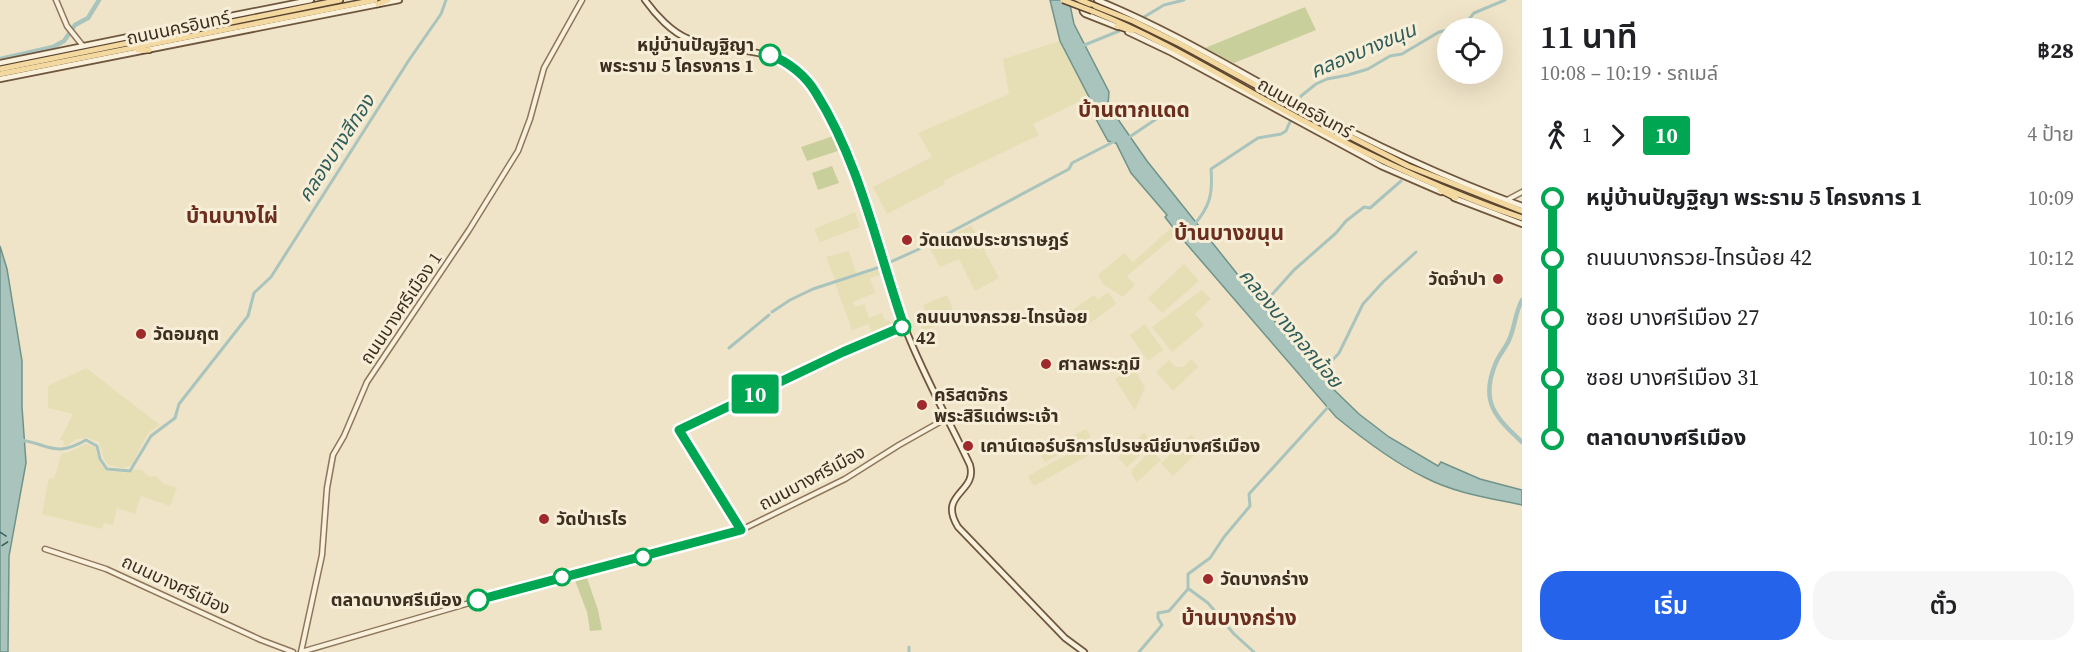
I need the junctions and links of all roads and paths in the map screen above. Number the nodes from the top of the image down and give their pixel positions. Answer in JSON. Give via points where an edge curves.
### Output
{"nodes":[{"id":1,"x":56,"y":0,"type":"edge"},
{"id":2,"x":311,"y":0,"type":"edge"},
{"id":3,"x":340,"y":0,"type":"edge"},
{"id":4,"x":388,"y":0,"type":"edge"},
{"id":5,"x":399,"y":0,"type":"edge"},
{"id":6,"x":582,"y":0,"type":"edge"},
{"id":7,"x":645,"y":0,"type":"edge"},
{"id":8,"x":1064,"y":0,"type":"edge"},
{"id":9,"x":1082,"y":0,"type":"edge"},
{"id":10,"x":1097,"y":0,"type":"edge"},
{"id":11,"x":376,"y":2,"type":"edge"},
{"id":12,"x":1091,"y":7,"type":"junction"},
{"id":13,"x":1133,"y":21,"type":"junction"},
{"id":14,"x":207,"y":26,"type":"junction"},
{"id":15,"x":1117,"y":26,"type":"junction"},
{"id":16,"x":174,"y":28,"type":"junction"},
{"id":17,"x":1164,"y":29,"type":"junction"},
{"id":18,"x":1148,"y":35,"type":"junction"},
{"id":19,"x":78,"y":40,"type":"junction"},
{"id":20,"x":84,"y":46,"type":"junction"},
{"id":21,"x":74,"y":48,"type":"junction"},
{"id":22,"x":149,"y":50,"type":"junction"},
{"id":23,"x":118,"y":51,"type":"junction"},
{"id":24,"x":57,"y":57,"type":"junction"},
{"id":25,"x":0,"y":63,"type":"edge"},
{"id":26,"x":0,"y":69,"type":"edge"},
{"id":27,"x":0,"y":74,"type":"edge"},
{"id":28,"x":0,"y":79,"type":"edge"},
{"id":29,"x":1297,"y":106,"type":"junction"},
{"id":30,"x":1293,"y":118,"type":"junction"},
{"id":31,"x":1408,"y":166,"type":"junction"},
{"id":32,"x":1425,"y":167,"type":"junction"},
{"id":33,"x":1424,"y":179,"type":"junction"},
{"id":34,"x":1521,"y":192,"type":"edge"},
{"id":35,"x":1456,"y":198,"type":"junction"},
{"id":36,"x":1506,"y":200,"type":"junction"},
{"id":37,"x":1522,"y":205,"type":"edge"},
{"id":38,"x":1522,"y":211,"type":"edge"},
{"id":39,"x":1522,"y":218,"type":"edge"},
{"id":40,"x":1522,"y":224,"type":"edge"},
{"id":41,"x":947,"y":418,"type":"junction"},
{"id":42,"x":45,"y":549,"type":"dead end"},
{"id":43,"x":292,"y":652,"type":"edge"},
{"id":44,"x":301,"y":652,"type":"edge"},
{"id":45,"x":1084,"y":652,"type":"edge"}],
"edges":[{"from":1,"to":19,"type":"street"},
{"from":2,"to":16,"type":"main road","name":"ถนนนครอินทร์"},
{"from":3,"to":14,"type":"main road","name":"ถนนนครอินทร์"},
{"from":4,"to":11,"type":"main road"},
{"from":5,"to":11,"type":"main road","name":"ถนนนครอินทร์"},
{"from":6,"to":44,"type":"street","name":"ถนนบางศรีเมือง 1","via":[[544,68],[526,131],[512,163],[367,382],[333,454],[322,555]]},
{"from":7,"to":41,"type":"main road","via":[[685,38],[770,55],[802,75],[816,93],[843,144],[906,329]]},
{"from":8,"to":12,"type":"main road","name":"ถนนนครอินทร์","bridge":true},
{"from":9,"to":12,"type":"main road","name":"ถนนนครอินทร์","bridge":true},
{"from":9,"to":15,"type":"main road","name":"ถนนนครอินทร์","via":[[1083,12]]},
{"from":10,"to":17,"type":"main road","name":"ถนนนครอินทร์"},
{"from":11,"to":22,"type":"main road","name":"ถนนนครอินทร์"},
{"from":11,"to":23,"type":"main road","name":"ถนนนครอินทร์"},
{"from":12,"to":13,"type":"main road","name":"ถนนนครอินทร์"},
{"from":12,"to":18,"type":"main road","name":"ถนนนครอินทร์"},
{"from":13,"to":17,"type":"main road"},
{"from":13,"to":29,"type":"main road","name":"ถนนนครอินทร์"},
{"from":14,"to":16,"type":"main road"},
{"from":14,"to":24,"type":"main road","name":"ถนนนครอินทร์"},
{"from":15,"to":18,"type":"main road"},
{"from":15,"to":30,"type":"main road","name":"ถนนนครอินทร์"},
{"from":16,"to":20,"type":"main road","name":"ถนนนครอินทร์"},
{"from":17,"to":29,"type":"main road","name":"ถนนนครอินทร์"},
{"from":18,"to":30,"type":"main road","name":"ถนนนครอินทร์"},
{"from":19,"to":20,"type":"street"},
{"from":19,"to":21,"type":"street"},
{"from":20,"to":21,"type":"main road","name":"ถนนนครอินทร์"},
{"from":21,"to":24,"type":"main road"},
{"from":21,"to":25,"type":"main road","name":"ถนนนครอินทร์"},
{"from":22,"to":23,"type":"main road"},
{"from":22,"to":28,"type":"main road","name":"ถนนนครอินทร์"},
{"from":23,"to":27,"type":"main road","name":"ถนนนครอินทร์"},
{"from":24,"to":26,"type":"main road","name":"ถนนนครอินทร์"},
{"from":29,"to":31,"type":"main road","name":"ถนนนครอินทร์"},
{"from":29,"to":32,"type":"main road","name":"ถนนนครอินทร์"},
{"from":30,"to":33,"type":"main road","name":"ถนนนครอินทร์"},
{"from":30,"to":35,"type":"main road","name":"ถนนนครอินทร์","via":[[1381,166]]},
{"from":31,"to":32,"type":"main road"},
{"from":31,"to":38,"type":"main road","name":"ถนนนครอินทร์"},
{"from":32,"to":36,"type":"main road","name":"ถนนนครอินทร์"},
{"from":33,"to":35,"type":"main road"},
{"from":33,"to":39,"type":"main road","name":"ถนนนครอินทร์"},
{"from":34,"to":36,"type":"street"},
{"from":34,"to":37,"type":"street"},
{"from":35,"to":40,"type":"main road","name":"ถนนนครอินทร์"},
{"from":36,"to":37,"type":"main road","name":"ถนนนครอินทร์"},
{"from":41,"to":44,"type":"street","name":"ถนนบางศรีเมือง","via":[[845,479],[737,532]]},
{"from":41,"to":45,"type":"main road","via":[[972,470],[969,482],[952,505],[956,525],[1065,638]]},
{"from":42,"to":43,"type":"street","name":"ถนนบางศรีเมือง","via":[[105,568]]}]}
